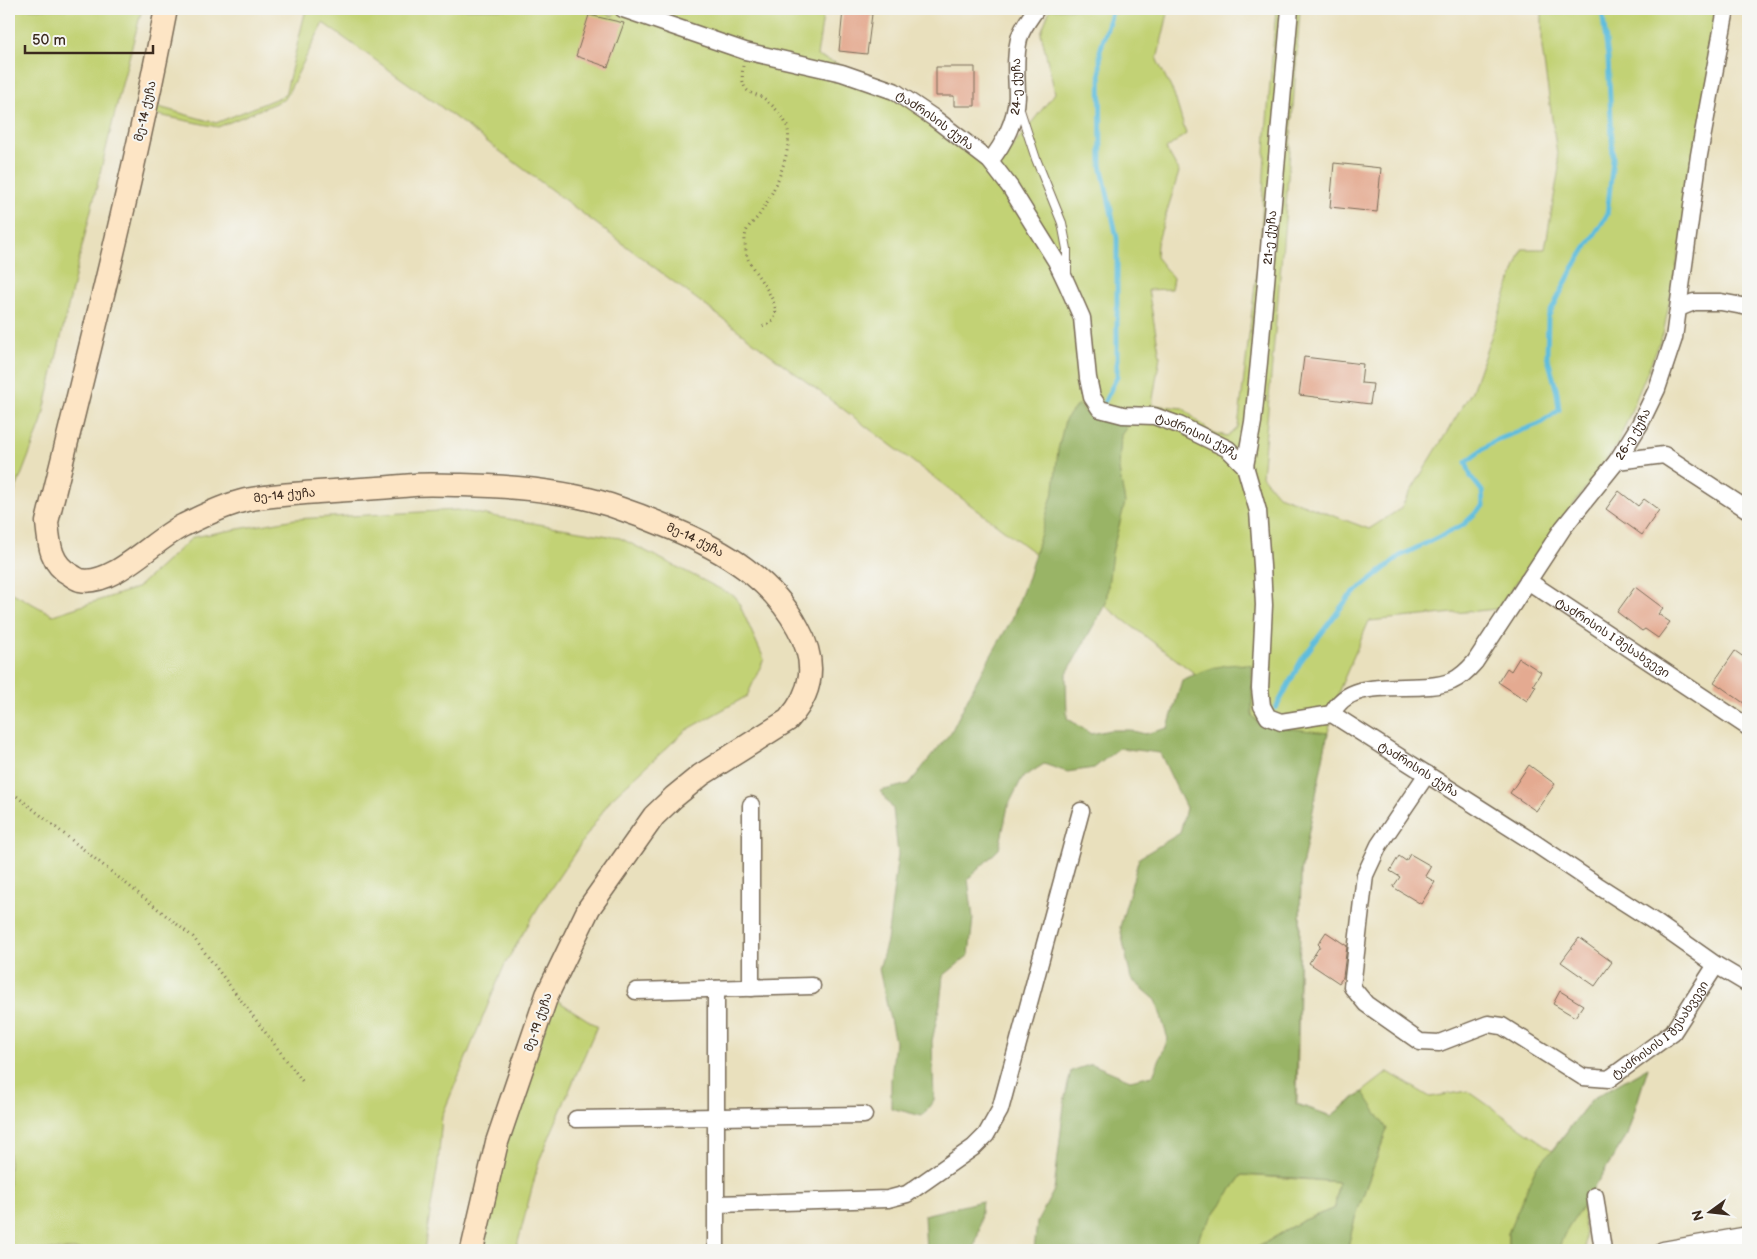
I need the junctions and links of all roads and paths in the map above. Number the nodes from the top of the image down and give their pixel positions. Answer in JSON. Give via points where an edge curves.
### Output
{"nodes":[{"id":1,"x":166,"y":9,"type":"edge"},
{"id":2,"x":623,"y":9,"type":"edge"},
{"id":3,"x":1036,"y":9,"type":"edge"},
{"id":4,"x":1290,"y":9,"type":"edge"},
{"id":5,"x":1726,"y":9,"type":"edge"},
{"id":6,"x":745,"y":50,"type":"junction"},
{"id":7,"x":1017,"y":98,"type":"junction"},
{"id":8,"x":990,"y":160,"type":"junction"},
{"id":9,"x":1067,"y":284,"type":"junction"},
{"id":10,"x":1748,"y":307,"type":"edge"},
{"id":11,"x":1679,"y":308,"type":"junction"},
{"id":12,"x":760,"y":327,"type":"dead end"},
{"id":13,"x":1617,"y":461,"type":"junction"},
{"id":14,"x":1245,"y":466,"type":"junction"},
{"id":15,"x":1748,"y":510,"type":"edge"},
{"id":16,"x":1528,"y":581,"type":"junction"},
{"id":17,"x":1332,"y":714,"type":"junction"},
{"id":18,"x":1748,"y":727,"type":"edge"},
{"id":19,"x":1427,"y":774,"type":"junction"},
{"id":20,"x":9,"y":790,"type":"edge"},
{"id":21,"x":751,"y":805,"type":"dead end"},
{"id":22,"x":1081,"y":811,"type":"dead end"},
{"id":23,"x":654,"y":816,"type":"joint"},
{"id":24,"x":1716,"y":965,"type":"junction"},
{"id":25,"x":1748,"y":984,"type":"edge"},
{"id":26,"x":812,"y":986,"type":"dead end"},
{"id":27,"x":751,"y":988,"type":"junction"},
{"id":28,"x":716,"y":989,"type":"junction"},
{"id":29,"x":636,"y":991,"type":"dead end"},
{"id":30,"x":303,"y":1082,"type":"dead end"},
{"id":31,"x":864,"y":1114,"type":"dead end"},
{"id":32,"x":716,"y":1116,"type":"junction"},
{"id":33,"x":576,"y":1119,"type":"dead end"},
{"id":34,"x":1595,"y":1196,"type":"dead end"},
{"id":35,"x":716,"y":1204,"type":"junction"},
{"id":36,"x":1748,"y":1235,"type":"edge"},
{"id":37,"x":472,"y":1250,"type":"edge"},
{"id":38,"x":716,"y":1250,"type":"edge"},
{"id":39,"x":1603,"y":1250,"type":"edge"},
{"id":40,"x":1663,"y":1250,"type":"edge"}],
"edges":[{"from":1,"to":23,"type":"street","name":"მე-14 ქუჩა","via":[[96,323],[47,522],[54,560],[65,572],[80,580],[100,579],[120,570],[175,529],[246,500],[422,485],[500,486],[550,492],[608,504],[691,536],[734,559],[769,588],[791,615],[805,640],[811,665],[809,686],[800,707],[788,720],[701,775]]},
{"from":2,"to":6,"type":"street","name":"ტაძრისის ქუჩა"},
{"from":3,"to":7,"type":"street","name":"24-ე ქუჩა","via":[[1019,37],[1015,61]]},
{"from":4,"to":14,"type":"street","name":"21-ე ქუჩა","via":[[1259,362]]},
{"from":5,"to":11,"type":"street","name":"26-ე ქუჩა","via":[[1699,155]]},
{"from":6,"to":8,"type":"street","name":"ტაძრისის ქუჩა","via":[[842,73],[894,91]]},
{"from":6,"to":12,"type":"path","via":[[742,79],[748,91],[763,98],[779,112],[788,129],[788,149],[779,174],[769,200],[748,226],[745,243],[748,259],[774,306],[772,323]]},
{"from":7,"to":8,"type":"street","name":"24-ე ქუჩა","via":[[1008,131]]},
{"from":7,"to":9,"type":"lane","via":[[1036,159],[1062,223],[1067,249]]},
{"from":8,"to":9,"type":"street","name":"ტაძრისის ქუჩა","via":[[1036,228]]},
{"from":9,"to":14,"type":"street","name":"ტაძრისის ქუჩა","via":[[1082,318],[1088,378],[1092,397],[1100,409],[1123,415],[1154,416],[1180,425],[1228,449]]},
{"from":10,"to":11,"type":"street","via":[[1694,302]]},
{"from":11,"to":13,"type":"street","name":"26-ე ქუჩა","via":[[1674,338],[1657,389]]},
{"from":13,"to":15,"type":"street","via":[[1664,455]]},
{"from":13,"to":16,"type":"street","name":"26-ე ქუჩა","via":[[1563,528]]},
{"from":14,"to":17,"type":"street","name":"ტაძრისის ქუჩა","via":[[1258,511],[1261,547],[1264,605],[1262,706],[1268,717],[1281,722]]},
{"from":16,"to":17,"type":"street","name":"26-ე ქუჩა","via":[[1476,662],[1466,672],[1437,685],[1363,690],[1341,699]]},
{"from":16,"to":18,"type":"street","name":"ტაძრისის I შესახვევი"},
{"from":17,"to":19,"type":"street","name":"ტაძრისის ქუჩა"},
{"from":19,"to":24,"type":"street","name":"ტაძრისის ქუჩა"},
{"from":19,"to":24,"type":"street","name":"ტაძრისის I შესახვევი","via":[[1379,845],[1365,875],[1352,987],[1366,1004],[1420,1042],[1440,1043],[1488,1024],[1502,1026],[1583,1077],[1609,1079],[1673,1032]]},
{"from":20,"to":30,"type":"path","via":[[193,937]]},
{"from":21,"to":27,"type":"street"},
{"from":22,"to":35,"type":"street","via":[[1000,1110],[986,1135],[907,1194],[888,1199]]},
{"from":23,"to":37,"type":"street","name":"მე-19 ქუჩა","via":[[589,908],[546,995],[497,1142]]},
{"from":24,"to":25,"type":"street","name":"ტაძრისის ქუჩა"},
{"from":26,"to":27,"type":"street"},
{"from":27,"to":28,"type":"street"},
{"from":28,"to":29,"type":"street"},
{"from":28,"to":32,"type":"street"},
{"from":31,"to":32,"type":"street"},
{"from":32,"to":33,"type":"street"},
{"from":32,"to":35,"type":"street"},
{"from":34,"to":39,"type":"street"},
{"from":35,"to":38,"type":"street"},
{"from":36,"to":40,"type":"street"}]}
